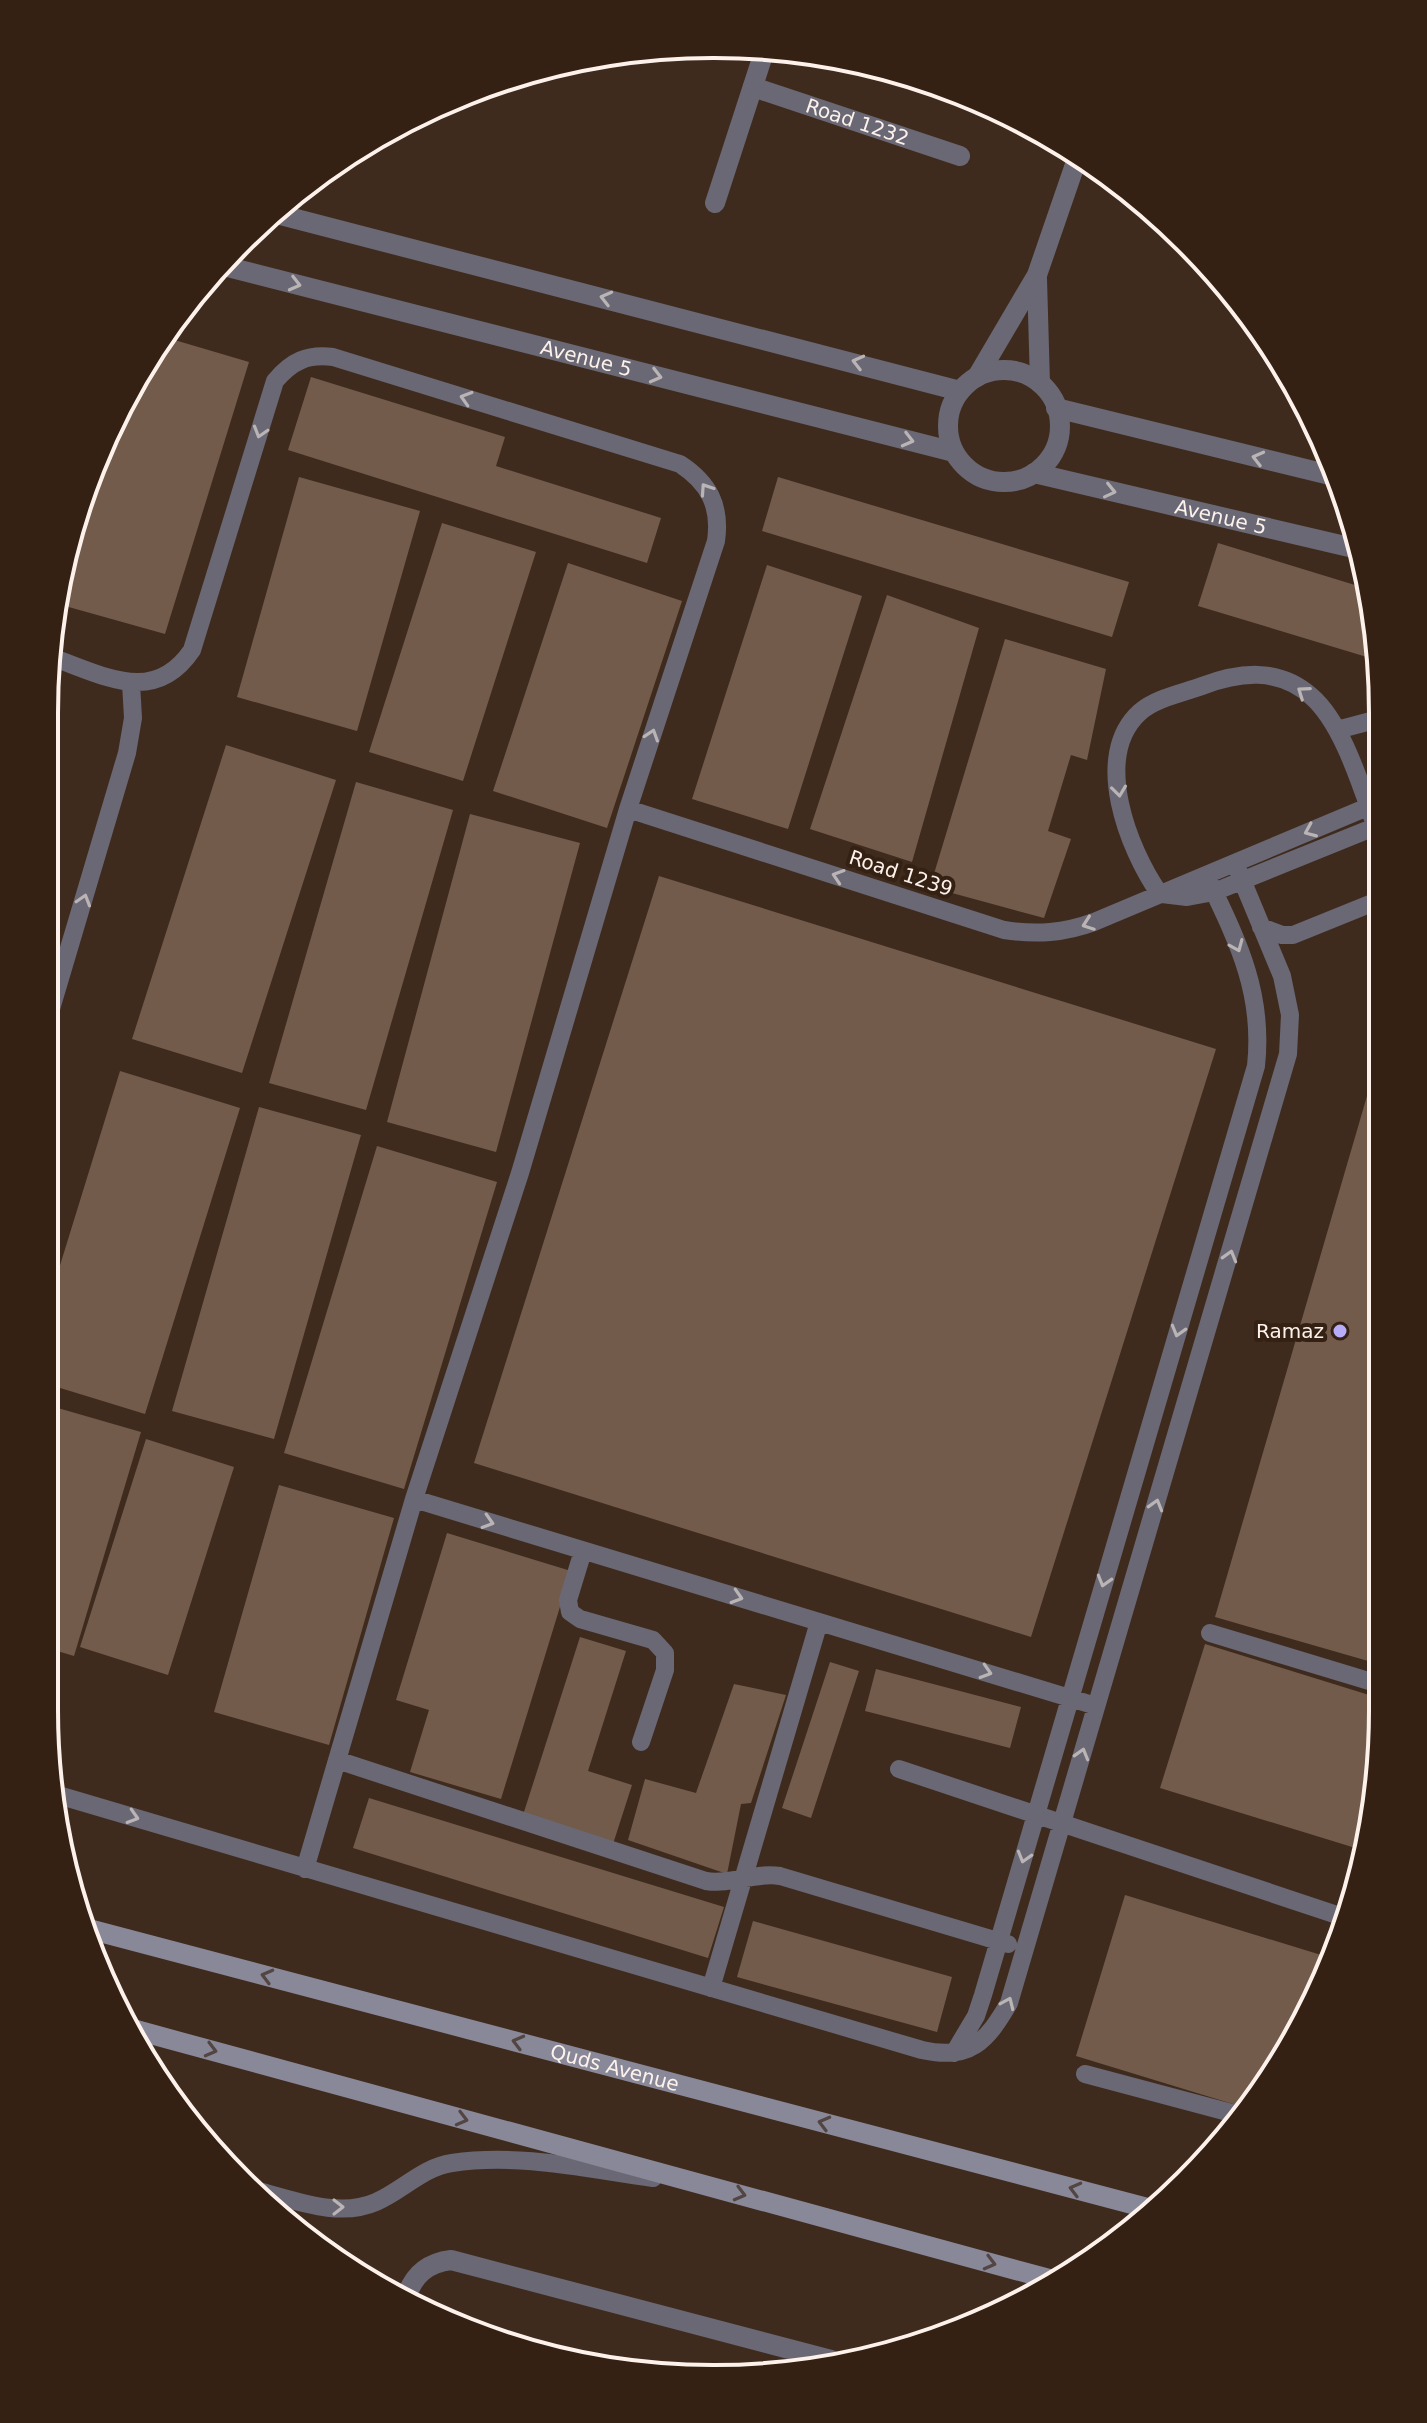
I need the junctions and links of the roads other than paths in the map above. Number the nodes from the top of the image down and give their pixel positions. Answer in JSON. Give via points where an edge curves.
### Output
{"nodes":[{"id":1,"x":762,"y":60,"type":"edge"},
{"id":2,"x":753,"y":87,"type":"junction"},
{"id":3,"x":960,"y":156,"type":"dead end"},
{"id":4,"x":1075,"y":166,"type":"edge"},
{"id":5,"x":715,"y":203,"type":"dead end"},
{"id":6,"x":286,"y":216,"type":"edge"},
{"id":7,"x":233,"y":268,"type":"edge"},
{"id":8,"x":1037,"y":275,"type":"junction"},
{"id":9,"x":977,"y":377,"type":"junction"},
{"id":10,"x":1040,"y":383,"type":"junction"},
{"id":11,"x":960,"y":391,"type":"junction"},
{"id":12,"x":1056,"y":408,"type":"junction"},
{"id":13,"x":954,"y":452,"type":"junction"},
{"id":14,"x":1034,"y":473,"type":"junction"},
{"id":15,"x":1323,"y":473,"type":"edge"},
{"id":16,"x":1348,"y":547,"type":"edge"},
{"id":17,"x":60,"y":660,"type":"edge"},
{"id":18,"x":131,"y":683,"type":"junction"},
{"id":19,"x":1369,"y":721,"type":"edge"},
{"id":20,"x":1337,"y":730,"type":"junction"},
{"id":21,"x":1369,"y":794,"type":"edge"},
{"id":22,"x":1369,"y":806,"type":"edge"},
{"id":23,"x":628,"y":809,"type":"junction"},
{"id":24,"x":1369,"y":835,"type":"edge"},
{"id":25,"x":1235,"y":863,"type":"junction"},
{"id":26,"x":1243,"y":881,"type":"junction"},
{"id":27,"x":1210,"y":883,"type":"junction"},
{"id":28,"x":1159,"y":893,"type":"junction"},
{"id":29,"x":1369,"y":904,"type":"edge"},
{"id":30,"x":1261,"y":927,"type":"junction"},
{"id":31,"x":58,"y":973,"type":"edge"},
{"id":32,"x":1168,"y":1364,"type":"junction"},
{"id":33,"x":1195,"y":1373,"type":"junction"},
{"id":34,"x":414,"y":1499,"type":"junction"},
{"id":35,"x":583,"y":1551,"type":"junction"},
{"id":36,"x":819,"y":1622,"type":"junction"},
{"id":37,"x":1210,"y":1633,"type":"dead end"},
{"id":38,"x":1369,"y":1681,"type":"edge"},
{"id":39,"x":1070,"y":1698,"type":"junction"},
{"id":40,"x":1096,"y":1706,"type":"junction"},
{"id":41,"x":641,"y":1742,"type":"dead end"},
{"id":42,"x":337,"y":1760,"type":"junction"},
{"id":43,"x":899,"y":1769,"type":"dead end"},
{"id":44,"x":64,"y":1797,"type":"edge"},
{"id":45,"x":1036,"y":1814,"type":"junction"},
{"id":46,"x":1062,"y":1823,"type":"junction"},
{"id":47,"x":305,"y":1869,"type":"junction"},
{"id":48,"x":743,"y":1879,"type":"junction"},
{"id":49,"x":1336,"y":1915,"type":"edge"},
{"id":50,"x":97,"y":1931,"type":"edge"},
{"id":51,"x":999,"y":1941,"type":"junction"},
{"id":52,"x":1025,"y":1950,"type":"junction"},
{"id":53,"x":711,"y":1988,"type":"junction"},
{"id":54,"x":143,"y":2032,"type":"edge"},
{"id":55,"x":954,"y":2053,"type":"junction"},
{"id":56,"x":1085,"y":2074,"type":"dead end"},
{"id":57,"x":1231,"y":2113,"type":"edge"},
{"id":58,"x":707,"y":2185,"type":"junction"},
{"id":59,"x":274,"y":2195,"type":"edge"},
{"id":60,"x":1141,"y":2206,"type":"edge"},
{"id":61,"x":1041,"y":2277,"type":"edge"},
{"id":62,"x":410,"y":2290,"type":"edge"},
{"id":63,"x":817,"y":2356,"type":"edge"}],
"edges":[{"from":1,"to":2,"type":"street"},
{"from":2,"to":3,"type":"street","name":"Road 1232"},
{"from":2,"to":5,"type":"street"},
{"from":4,"to":8,"type":"street"},
{"from":11,"to":6,"type":"street","one_way":true},
{"from":7,"to":13,"type":"street","name":"Avenue 5","one_way":true},
{"from":8,"to":9,"type":"street"},
{"from":8,"to":10,"type":"street"},
{"from":9,"to":10,"type":"street","via":[[1013,371]]},
{"from":9,"to":11,"type":"street"},
{"from":10,"to":12,"type":"street"},
{"from":11,"to":13,"type":"street","via":[[948,420]]},
{"from":12,"to":14,"type":"street","via":[[1056,446]]},
{"from":15,"to":12,"type":"street","one_way":true},
{"from":13,"to":14,"type":"street","via":[[983,478],[1009,481]]},
{"from":14,"to":16,"type":"street","name":"Avenue 5","one_way":true},
{"from":17,"to":18,"type":"lane"},
{"from":23,"to":18,"type":"lane","one_way":true,"via":[[716,541],[716,505],[708,488],[680,464],[333,357],[300,359],[275,381],[192,650],[167,677]]},
{"from":31,"to":18,"type":"lane","one_way":true,"via":[[127,753]]},
{"from":19,"to":20,"type":"lane"},
{"from":20,"to":21,"type":"lane"},
{"from":20,"to":28,"type":"lane","one_way":true,"via":[[1321,706],[1298,687],[1258,674],[1227,676],[1141,711],[1119,757],[1118,794],[1127,830]]},
{"from":22,"to":25,"type":"lane","name":"Road 1239","one_way":true},
{"from":28,"to":23,"type":"lane","name":"Road 1239","one_way":true,"via":[[1078,928],[1022,933]]},
{"from":23,"to":34,"type":"lane","via":[[520,1173]]},
{"from":24,"to":26,"type":"lane","name":"Road 1239"},
{"from":25,"to":26,"type":"lane"},
{"from":25,"to":27,"type":"lane","name":"Road 1239"},
{"from":26,"to":27,"type":"lane","name":"Road 1239"},
{"from":26,"to":30,"type":"lane"},
{"from":27,"to":28,"type":"lane","name":"Road 1239","via":[[1187,897]]},
{"from":27,"to":32,"type":"lane","one_way":true,"via":[[1251,980],[1258,1044],[1256,1066]]},
{"from":29,"to":30,"type":"lane","via":[[1304,932],[1282,935]]},
{"from":33,"to":30,"type":"lane","one_way":true,"via":[[1291,1034],[1288,995]]},
{"from":32,"to":33,"type":"lane"},
{"from":32,"to":39,"type":"lane","one_way":true},
{"from":40,"to":33,"type":"lane","one_way":true},
{"from":34,"to":35,"type":"lane","one_way":true},
{"from":34,"to":42,"type":"lane"},
{"from":35,"to":36,"type":"lane","one_way":true},
{"from":35,"to":41,"type":"lane","via":[[568,1600],[570,1612],[653,1640],[665,1653],[665,1670]]},
{"from":36,"to":39,"type":"lane","one_way":true},
{"from":36,"to":48,"type":"lane"},
{"from":37,"to":38,"type":"lane"},
{"from":39,"to":40,"type":"lane"},
{"from":39,"to":45,"type":"lane"},
{"from":46,"to":40,"type":"lane","one_way":true},
{"from":42,"to":47,"type":"lane"},
{"from":42,"to":48,"type":"lane","via":[[706,1881]]},
{"from":43,"to":45,"type":"lane"},
{"from":44,"to":47,"type":"lane","one_way":true},
{"from":45,"to":46,"type":"lane"},
{"from":45,"to":51,"type":"lane","one_way":true},
{"from":46,"to":49,"type":"lane"},
{"from":46,"to":52,"type":"lane"},
{"from":47,"to":53,"type":"lane"},
{"from":48,"to":51,"type":"lane","via":[[780,1876]]},
{"from":48,"to":53,"type":"lane"},
{"from":60,"to":50,"type":"main road","name":"Quds Avenue","one_way":true},
{"from":51,"to":52,"type":"lane"},
{"from":51,"to":55,"type":"lane","via":[[976,2016]]},
{"from":55,"to":52,"type":"lane","one_way":true,"via":[[982,2042],[994,2030],[1009,2003]]},
{"from":53,"to":55,"type":"lane","via":[[922,2050]]},
{"from":54,"to":58,"type":"main road","one_way":true},
{"from":56,"to":57,"type":"lane"},
{"from":59,"to":58,"type":"lane","one_way":true,"via":[[314,2206],[358,2206],[374,2203],[428,2171],[471,2160],[520,2160]]},
{"from":58,"to":61,"type":"main road","one_way":true},
{"from":62,"to":63,"type":"street","via":[[417,2275],[451,2260]]}]}
